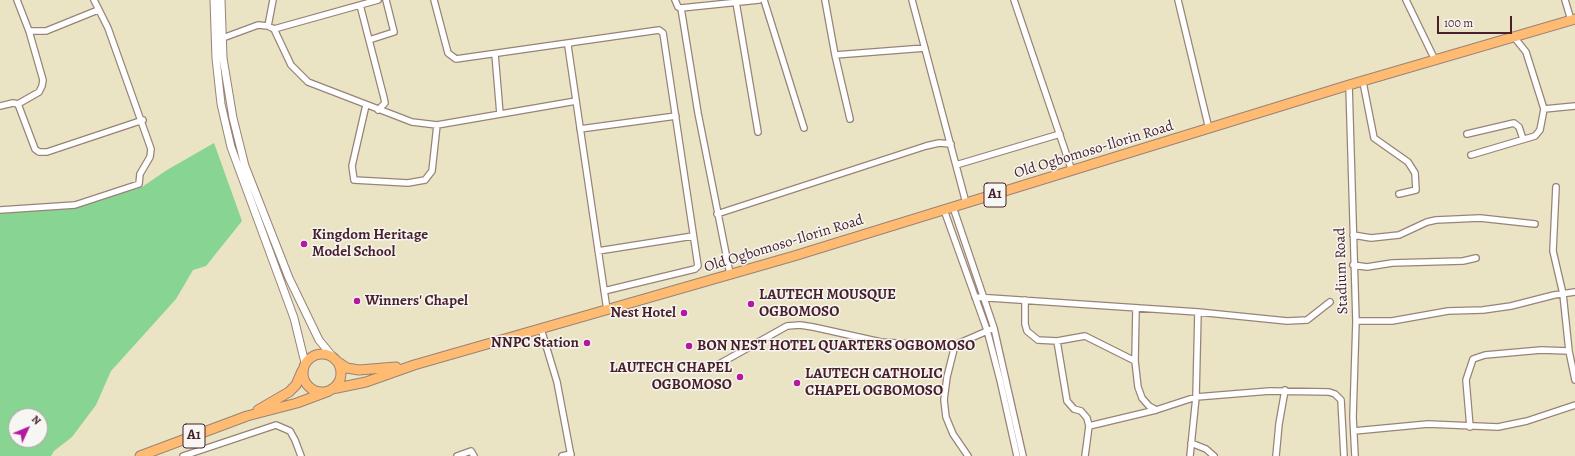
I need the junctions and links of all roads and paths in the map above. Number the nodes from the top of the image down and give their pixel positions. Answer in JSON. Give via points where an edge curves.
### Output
{"nodes":[{"id":1,"x":17,"y":0,"type":"edge"},
{"id":2,"x":94,"y":0,"type":"edge"},
{"id":3,"x":214,"y":0,"type":"edge"},
{"id":4,"x":221,"y":0,"type":"edge"},
{"id":5,"x":273,"y":0,"type":"edge"},
{"id":6,"x":378,"y":0,"type":"edge"},
{"id":7,"x":386,"y":0,"type":"edge"},
{"id":8,"x":434,"y":0,"type":"edge"},
{"id":9,"x":675,"y":0,"type":"edge"},
{"id":10,"x":759,"y":0,"type":"edge"},
{"id":11,"x":764,"y":0,"type":"edge"},
{"id":12,"x":825,"y":0,"type":"edge"},
{"id":13,"x":912,"y":0,"type":"edge"},
{"id":14,"x":1014,"y":0,"type":"edge"},
{"id":15,"x":1178,"y":0,"type":"edge"},
{"id":16,"x":1406,"y":0,"type":"edge"},
{"id":17,"x":1565,"y":0,"type":"edge"},
{"id":18,"x":736,"y":2,"type":"junction"},
{"id":19,"x":360,"y":5,"type":"junction"},
{"id":20,"x":681,"y":8,"type":"junction"},
{"id":21,"x":98,"y":10,"type":"junction"},
{"id":22,"x":1573,"y":20,"type":"edge"},
{"id":23,"x":268,"y":26,"type":"junction"},
{"id":24,"x":274,"y":29,"type":"junction"},
{"id":25,"x":29,"y":31,"type":"junction"},
{"id":26,"x":1514,"y":37,"type":"junction"},
{"id":27,"x":218,"y":40,"type":"junction"},
{"id":28,"x":369,"y":40,"type":"junction"},
{"id":29,"x":570,"y":43,"type":"junction"},
{"id":30,"x":925,"y":48,"type":"junction"},
{"id":31,"x":495,"y":54,"type":"junction"},
{"id":32,"x":835,"y":55,"type":"junction"},
{"id":33,"x":1435,"y":60,"type":"junction"},
{"id":34,"x":1363,"y":82,"type":"junction"},
{"id":35,"x":1349,"y":85,"type":"junction"},
{"id":36,"x":576,"y":101,"type":"junction"},
{"id":37,"x":18,"y":104,"type":"junction"},
{"id":38,"x":366,"y":105,"type":"junction"},
{"id":39,"x":0,"y":106,"type":"edge"},
{"id":40,"x":1575,"y":106,"type":"edge"},
{"id":41,"x":1544,"y":109,"type":"junction"},
{"id":42,"x":378,"y":110,"type":"junction"},
{"id":43,"x":500,"y":114,"type":"junction"},
{"id":44,"x":676,"y":116,"type":"junction"},
{"id":45,"x":850,"y":119,"type":"dead end"},
{"id":46,"x":143,"y":120,"type":"junction"},
{"id":47,"x":437,"y":125,"type":"junction"},
{"id":48,"x":804,"y":128,"type":"dead end"},
{"id":49,"x":580,"y":129,"type":"junction"},
{"id":50,"x":1209,"y":129,"type":"junction"},
{"id":51,"x":758,"y":132,"type":"dead end"},
{"id":52,"x":1060,"y":134,"type":"junction"},
{"id":53,"x":1467,"y":134,"type":"dead end"},
{"id":54,"x":1523,"y":139,"type":"junction"},
{"id":55,"x":951,"y":144,"type":"junction"},
{"id":56,"x":239,"y":145,"type":"junction"},
{"id":57,"x":231,"y":147,"type":"junction"},
{"id":58,"x":1471,"y":155,"type":"dead end"},
{"id":59,"x":956,"y":165,"type":"junction"},
{"id":60,"x":1072,"y":171,"type":"junction"},
{"id":61,"x":1556,"y":187,"type":"dead end"},
{"id":62,"x":1399,"y":194,"type":"dead end"},
{"id":63,"x":259,"y":201,"type":"junction"},
{"id":64,"x":250,"y":203,"type":"junction"},
{"id":65,"x":966,"y":203,"type":"junction"},
{"id":66,"x":953,"y":207,"type":"junction"},
{"id":67,"x":0,"y":210,"type":"edge"},
{"id":68,"x":944,"y":210,"type":"junction"},
{"id":69,"x":718,"y":214,"type":"junction"},
{"id":70,"x":1535,"y":224,"type":"dead end"},
{"id":71,"x":1352,"y":235,"type":"junction"},
{"id":72,"x":693,"y":236,"type":"junction"},
{"id":73,"x":598,"y":251,"type":"junction"},
{"id":74,"x":1476,"y":258,"type":"dead end"},
{"id":75,"x":1353,"y":265,"type":"junction"},
{"id":76,"x":730,"y":274,"type":"junction"},
{"id":77,"x":604,"y":291,"type":"junction"},
{"id":78,"x":1575,"y":292,"type":"edge"},
{"id":79,"x":1563,"y":294,"type":"junction"},
{"id":80,"x":975,"y":297,"type":"junction"},
{"id":81,"x":984,"y":297,"type":"junction"},
{"id":82,"x":1024,"y":300,"type":"junction"},
{"id":83,"x":1330,"y":302,"type":"dead end"},
{"id":84,"x":1136,"y":308,"type":"junction"},
{"id":85,"x":607,"y":310,"type":"junction"},
{"id":86,"x":1198,"y":312,"type":"junction"},
{"id":87,"x":1356,"y":321,"type":"junction"},
{"id":88,"x":994,"y":328,"type":"junction"},
{"id":89,"x":541,"y":329,"type":"junction"},
{"id":90,"x":987,"y":330,"type":"junction"},
{"id":91,"x":1057,"y":341,"type":"junction"},
{"id":92,"x":955,"y":345,"type":"junction"},
{"id":93,"x":1569,"y":351,"type":"junction"},
{"id":94,"x":335,"y":359,"type":"junction"},
{"id":95,"x":1135,"y":360,"type":"junction"},
{"id":96,"x":414,"y":365,"type":"junction"},
{"id":97,"x":304,"y":366,"type":"junction"},
{"id":98,"x":712,"y":368,"type":"dead end"},
{"id":99,"x":1575,"y":380,"type":"edge"},
{"id":100,"x":331,"y":390,"type":"junction"},
{"id":101,"x":1285,"y":390,"type":"junction"},
{"id":102,"x":1196,"y":397,"type":"junction"},
{"id":103,"x":1575,"y":405,"type":"edge"},
{"id":104,"x":1156,"y":410,"type":"junction"},
{"id":105,"x":247,"y":416,"type":"junction"},
{"id":106,"x":1089,"y":426,"type":"junction"},
{"id":107,"x":1470,"y":427,"type":"junction"},
{"id":108,"x":1354,"y":431,"type":"junction"},
{"id":109,"x":1190,"y":443,"type":"junction"},
{"id":110,"x":571,"y":455,"type":"edge"},
{"id":111,"x":140,"y":456,"type":"edge"},
{"id":112,"x":183,"y":456,"type":"edge"},
{"id":113,"x":301,"y":456,"type":"edge"},
{"id":114,"x":457,"y":456,"type":"edge"},
{"id":115,"x":474,"y":456,"type":"edge"},
{"id":116,"x":562,"y":456,"type":"edge"},
{"id":117,"x":968,"y":456,"type":"edge"},
{"id":118,"x":1017,"y":456,"type":"edge"},
{"id":119,"x":1023,"y":456,"type":"edge"},
{"id":120,"x":1085,"y":456,"type":"edge"},
{"id":121,"x":1190,"y":456,"type":"edge"},
{"id":122,"x":1214,"y":456,"type":"edge"},
{"id":123,"x":1276,"y":456,"type":"edge"},
{"id":124,"x":1344,"y":456,"type":"edge"},
{"id":125,"x":1355,"y":456,"type":"edge"}],
"edges":[{"from":1,"to":25,"type":"street"},
{"from":2,"to":21,"type":"street"},
{"from":3,"to":27,"type":"street"},
{"from":4,"to":27,"type":"street"},
{"from":5,"to":23,"type":"street"},
{"from":6,"to":19,"type":"street"},
{"from":7,"to":28,"type":"street","via":[[394,32]]},
{"from":8,"to":31,"type":"street","via":[[443,38],[451,57],[456,59]]},
{"from":9,"to":20,"type":"street"},
{"from":10,"to":18,"type":"street"},
{"from":11,"to":48,"type":"street"},
{"from":12,"to":32,"type":"street"},
{"from":13,"to":30,"type":"street"},
{"from":14,"to":52,"type":"street"},
{"from":15,"to":50,"type":"street"},
{"from":16,"to":33,"type":"street"},
{"from":17,"to":22,"type":"street"},
{"from":18,"to":20,"type":"street"},
{"from":18,"to":51,"type":"street"},
{"from":19,"to":24,"type":"street"},
{"from":19,"to":28,"type":"street"},
{"from":20,"to":69,"type":"street"},
{"from":21,"to":25,"type":"street","via":[[46,31]]},
{"from":21,"to":46,"type":"street","via":[[108,28]]},
{"from":22,"to":26,"type":"highway","name":"Old Ogbomoso-Ilorin Road","number":"A1"},
{"from":23,"to":24,"type":"street"},
{"from":23,"to":27,"type":"street","via":[[258,25]]},
{"from":24,"to":38,"type":"street","via":[[292,65],[300,75],[319,87]]},
{"from":25,"to":37,"type":"street","via":[[43,80],[39,92]]},
{"from":26,"to":33,"type":"highway","name":"Old Ogbomoso-Ilorin Road","number":"A1"},
{"from":26,"to":41,"type":"street","via":[[1527,57]]},
{"from":27,"to":56,"type":"street"},
{"from":27,"to":57,"type":"street","via":[[222,104]]},
{"from":28,"to":42,"type":"street","via":[[385,103]]},
{"from":29,"to":31,"type":"street"},
{"from":29,"to":36,"type":"street","via":[[568,46]]},
{"from":29,"to":44,"type":"street","via":[[661,30]]},
{"from":30,"to":32,"type":"street"},
{"from":30,"to":55,"type":"street"},
{"from":31,"to":43,"type":"street"},
{"from":32,"to":45,"type":"street"},
{"from":33,"to":34,"type":"highway","name":"Old Ogbomoso-Ilorin Road","number":"A1"},
{"from":34,"to":35,"type":"highway","name":"Old Ogbomoso-Ilorin Road","number":"A1"},
{"from":34,"to":62,"type":"street","via":[[1374,138],[1408,162],[1415,173],[1416,190]]},
{"from":35,"to":50,"type":"highway","name":"Old Ogbomoso-Ilorin Road","number":"A1"},
{"from":35,"to":71,"type":"street","name":"Stadium Road"},
{"from":36,"to":43,"type":"street"},
{"from":36,"to":49,"type":"street"},
{"from":37,"to":39,"type":"street"},
{"from":37,"to":46,"type":"street","via":[[33,144],[39,152],[47,152]]},
{"from":38,"to":42,"type":"street"},
{"from":38,"to":47,"type":"street","via":[[352,166],[354,180],[408,183],[425,180],[432,171]]},
{"from":40,"to":41,"type":"street"},
{"from":41,"to":54,"type":"street","via":[[1538,133]]},
{"from":42,"to":47,"type":"street","via":[[412,122]]},
{"from":43,"to":47,"type":"street"},
{"from":44,"to":49,"type":"street"},
{"from":44,"to":72,"type":"street"},
{"from":46,"to":67,"type":"street","via":[[151,149],[138,184],[75,205]]},
{"from":49,"to":73,"type":"street"},
{"from":50,"to":60,"type":"highway","name":"Old Ogbomoso-Ilorin Road","number":"A1"},
{"from":52,"to":59,"type":"street"},
{"from":52,"to":60,"type":"street"},
{"from":53,"to":54,"type":"street","via":[[1514,123],[1519,127]]},
{"from":54,"to":58,"type":"street"},
{"from":55,"to":59,"type":"street"},
{"from":55,"to":69,"type":"street","via":[[926,146]]},
{"from":56,"to":57,"type":"street"},
{"from":56,"to":63,"type":"street"},
{"from":57,"to":64,"type":"street"},
{"from":59,"to":65,"type":"street"},
{"from":60,"to":65,"type":"highway","name":"Old Ogbomoso-Ilorin Road","number":"A1"},
{"from":61,"to":79,"type":"street","via":[[1553,251]]},
{"from":63,"to":64,"type":"street"},
{"from":63,"to":94,"type":"street","via":[[306,316],[322,344]]},
{"from":64,"to":97,"type":"street","via":[[294,318]]},
{"from":65,"to":66,"type":"highway","name":"Old Ogbomoso-Ilorin Road","number":"A1"},
{"from":66,"to":68,"type":"highway","name":"Old Ogbomoso-Ilorin Road","number":"A1"},
{"from":66,"to":81,"type":"street"},
{"from":68,"to":76,"type":"highway","name":"Old Ogbomoso-Ilorin Road","number":"A1"},
{"from":68,"to":80,"type":"street"},
{"from":69,"to":76,"type":"street"},
{"from":70,"to":71,"type":"street","via":[[1480,218],[1436,220],[1399,235],[1371,238]]},
{"from":71,"to":75,"type":"street","name":"Stadium Road"},
{"from":72,"to":73,"type":"street"},
{"from":72,"to":77,"type":"street","via":[[698,263],[695,269]]},
{"from":73,"to":77,"type":"street"},
{"from":74,"to":75,"type":"street","via":[[1367,267]]},
{"from":75,"to":87,"type":"street","name":"Stadium Road"},
{"from":76,"to":85,"type":"highway","name":"Old Ogbomoso-Ilorin Road","number":"A1"},
{"from":77,"to":85,"type":"street"},
{"from":78,"to":79,"type":"street"},
{"from":79,"to":87,"type":"street","via":[[1517,305],[1448,311],[1392,322]]},
{"from":79,"to":93,"type":"street"},
{"from":80,"to":81,"type":"street"},
{"from":80,"to":90,"type":"street"},
{"from":81,"to":82,"type":"street"},
{"from":81,"to":88,"type":"street"},
{"from":82,"to":84,"type":"street"},
{"from":82,"to":91,"type":"street","via":[[1027,331],[1038,340]]},
{"from":83,"to":86,"type":"street","via":[[1307,320],[1287,321]]},
{"from":84,"to":86,"type":"street"},
{"from":84,"to":95,"type":"street"},
{"from":85,"to":89,"type":"highway","name":"Old Ogbomoso-Ilorin Road","number":"A1"},
{"from":86,"to":102,"type":"street"},
{"from":87,"to":108,"type":"street","name":"Stadium Road"},
{"from":88,"to":90,"type":"street"},
{"from":88,"to":119,"type":"street"},
{"from":89,"to":96,"type":"highway","name":"Old Ogbomoso-Ilorin Road","number":"A1"},
{"from":89,"to":110,"type":"street","via":[[557,382]]},
{"from":90,"to":92,"type":"street"},
{"from":90,"to":118,"type":"street"},
{"from":91,"to":95,"type":"street","via":[[1085,336]]},
{"from":91,"to":106,"type":"street","via":[[1067,401],[1074,409],[1081,411]]},
{"from":92,"to":98,"type":"street","via":[[881,342],[800,325],[787,326]]},
{"from":92,"to":117,"type":"street","via":[[944,400],[946,416],[953,434]]},
{"from":93,"to":99,"type":"street"},
{"from":93,"to":107,"type":"street","via":[[1541,350],[1485,355],[1473,359],[1466,380]]},
{"from":94,"to":96,"type":"highway","number":"A1","via":[[344,367],[359,370]]},
{"from":94,"to":97,"type":"highway","via":[[321,353],[309,358]]},
{"from":94,"to":100,"type":"highway","via":[[340,365],[341,376]]},
{"from":95,"to":104,"type":"street","via":[[1142,398]]},
{"from":96,"to":100,"type":"highway","number":"A1","via":[[366,382]]},
{"from":97,"to":100,"type":"highway","via":[[305,383],[309,388],[322,392]]},
{"from":97,"to":105,"type":"highway","number":"A1","via":[[296,385],[289,392]]},
{"from":100,"to":105,"type":"highway","number":"A1","via":[[297,403]]},
{"from":101,"to":102,"type":"street"},
{"from":101,"to":123,"type":"street"},
{"from":101,"to":124,"type":"street","via":[[1335,394],[1340,400]]},
{"from":102,"to":104,"type":"street"},
{"from":102,"to":109,"type":"street"},
{"from":103,"to":107,"type":"street","via":[[1527,421]]},
{"from":104,"to":106,"type":"street"},
{"from":105,"to":111,"type":"highway","number":"A1"},
{"from":106,"to":120,"type":"street"},
{"from":107,"to":108,"type":"street","via":[[1428,424]]},
{"from":108,"to":125,"type":"street","name":"Stadium Road"},
{"from":109,"to":121,"type":"street"},
{"from":109,"to":122,"type":"street","via":[[1206,449]]},
{"from":110,"to":116,"type":"street"},
{"from":112,"to":113,"type":"street","via":[[276,425],[290,431]]},
{"from":114,"to":115,"type":"street","via":[[471,451]]}]}
